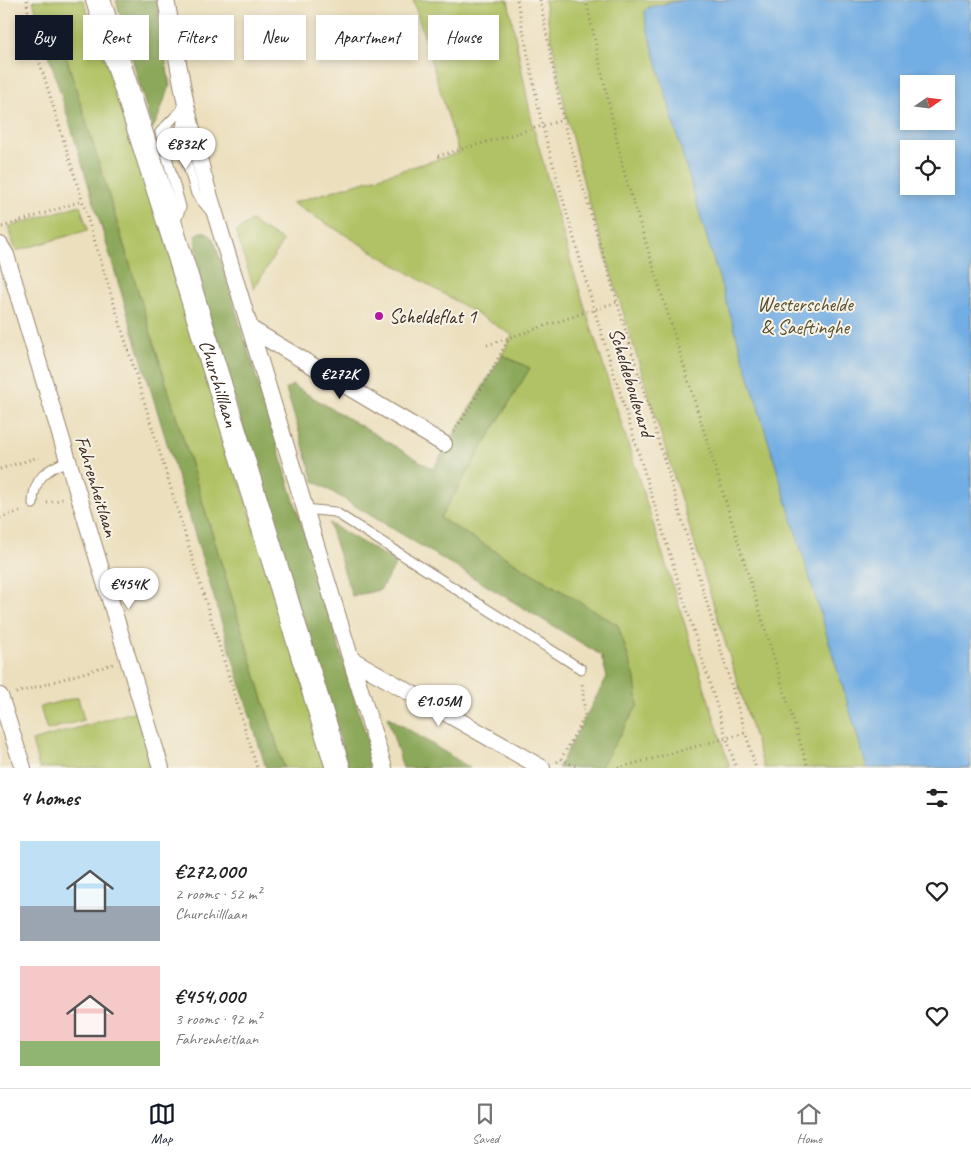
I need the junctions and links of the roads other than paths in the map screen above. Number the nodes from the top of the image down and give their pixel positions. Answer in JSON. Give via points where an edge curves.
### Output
{"nodes":[{"id":1,"x":98,"y":0,"type":"edge"},
{"id":2,"x":166,"y":0,"type":"edge"},
{"id":3,"x":186,"y":105,"type":"junction"},
{"id":4,"x":172,"y":231,"type":"junction"},
{"id":5,"x":0,"y":245,"type":"edge"},
{"id":6,"x":251,"y":329,"type":"junction"},
{"id":7,"x":444,"y":444,"type":"dead end"},
{"id":8,"x":66,"y":455,"type":"junction"},
{"id":9,"x":33,"y":504,"type":"dead end"},
{"id":10,"x":303,"y":508,"type":"junction"},
{"id":11,"x":351,"y":659,"type":"junction"},
{"id":12,"x":580,"y":669,"type":"road end"},
{"id":13,"x":1,"y":699,"type":"edge"},
{"id":14,"x":23,"y":768,"type":"edge"},
{"id":15,"x":161,"y":768,"type":"edge"},
{"id":16,"x":338,"y":768,"type":"edge"},
{"id":17,"x":384,"y":768,"type":"edge"},
{"id":18,"x":542,"y":768,"type":"edge"}],
"edges":[{"from":1,"to":4,"type":"main road","name":"Churchilllaan"},
{"from":2,"to":3,"type":"street"},
{"from":3,"to":4,"type":"lane","via":[[160,132],[181,207]]},
{"from":3,"to":6,"type":"street","via":[[216,218]]},
{"from":4,"to":16,"type":"main road","name":"Churchilllaan"},
{"from":5,"to":8,"type":"street","name":"Fahrenheitlaan","via":[[6,255]]},
{"from":6,"to":7,"type":"street"},
{"from":6,"to":10,"type":"street"},
{"from":8,"to":9,"type":"lane","via":[[40,478],[33,491]]},
{"from":8,"to":15,"type":"street","name":"Fahrenheitlaan"},
{"from":10,"to":11,"type":"street"},
{"from":10,"to":12,"type":"lane","via":[[335,512]]},
{"from":11,"to":17,"type":"street"},
{"from":11,"to":18,"type":"street"},
{"from":13,"to":14,"type":"street"}]}
